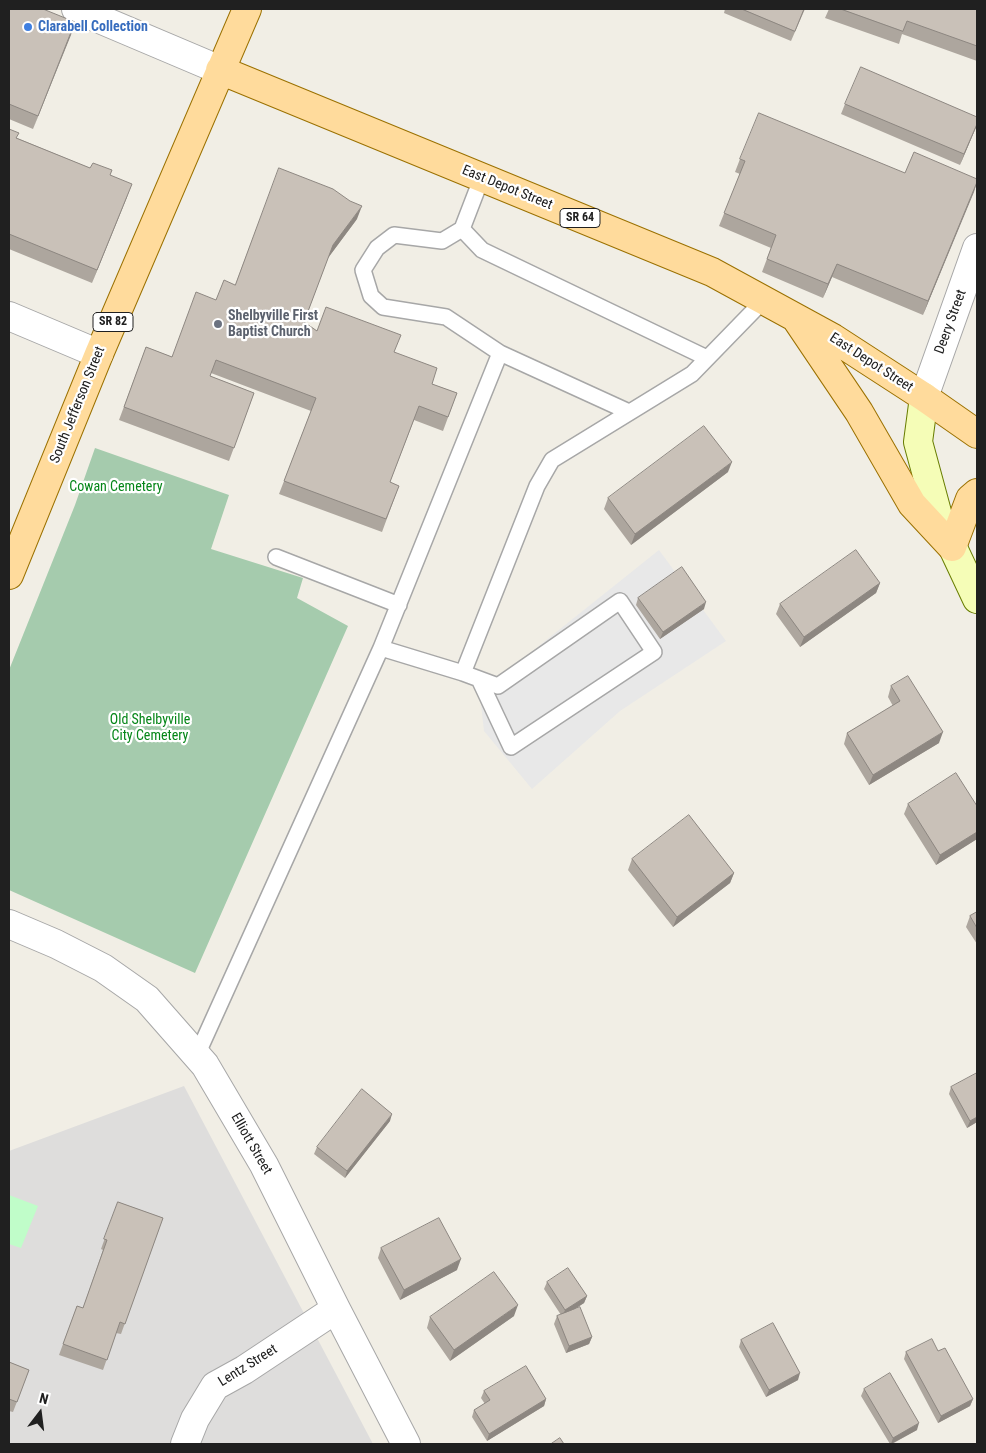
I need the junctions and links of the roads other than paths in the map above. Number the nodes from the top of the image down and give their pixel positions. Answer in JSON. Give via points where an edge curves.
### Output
{"nodes":[{"id":1,"x":76,"y":9,"type":"edge"},
{"id":2,"x":247,"y":9,"type":"edge"},
{"id":3,"x":220,"y":70,"type":"junction"},
{"id":4,"x":482,"y":177,"type":"junction"},
{"id":5,"x":462,"y":229,"type":"junction"},
{"id":6,"x":977,"y":248,"type":"edge"},
{"id":7,"x":764,"y":300,"type":"junction"},
{"id":8,"x":9,"y":316,"type":"edge"},
{"id":9,"x":794,"y":317,"type":"junction"},
{"id":10,"x":500,"y":353,"type":"junction"},
{"id":11,"x":99,"y":354,"type":"junction"},
{"id":12,"x":707,"y":358,"type":"junction"},
{"id":13,"x":924,"y":397,"type":"junction"},
{"id":14,"x":629,"y":412,"type":"junction"},
{"id":15,"x":977,"y":434,"type":"edge"},
{"id":16,"x":977,"y":493,"type":"edge"},
{"id":17,"x":952,"y":547,"type":"junction"},
{"id":18,"x":276,"y":557,"type":"dead end"},
{"id":19,"x":9,"y":575,"type":"edge"},
{"id":20,"x":977,"y":599,"type":"edge"},
{"id":21,"x":399,"y":605,"type":"junction"},
{"id":22,"x":381,"y":648,"type":"junction"},
{"id":23,"x":463,"y":673,"type":"junction"},
{"id":24,"x":479,"y":679,"type":"junction"},
{"id":25,"x":9,"y":924,"type":"edge"},
{"id":26,"x":197,"y":1055,"type":"junction"},
{"id":27,"x":336,"y":1309,"type":"junction"},
{"id":28,"x":185,"y":1444,"type":"edge"},
{"id":29,"x":406,"y":1444,"type":"edge"}],
"edges":[{"from":1,"to":3,"type":"street","name":"East Depot Street"},
{"from":2,"to":3,"type":"main road","name":"South Jefferson Street"},
{"from":3,"to":4,"type":"main road","name":"East Depot Street","number":"SR 64"},
{"from":3,"to":11,"type":"main road","name":"South Jefferson Street","number":"SR 82"},
{"from":4,"to":5,"type":"lane"},
{"from":4,"to":7,"type":"main road","name":"East Depot Street","number":"SR 64","via":[[712,272]]},
{"from":5,"to":10,"type":"lane","via":[[442,241],[394,235],[377,248],[363,270],[371,296],[383,307],[446,317]]},
{"from":5,"to":12,"type":"lane","via":[[482,250]]},
{"from":6,"to":13,"type":"street","name":"Deery Street"},
{"from":7,"to":9,"type":"main road","name":"East Depot Street","number":"SR 64"},
{"from":7,"to":12,"type":"lane"},
{"from":8,"to":11,"type":"street"},
{"from":9,"to":13,"type":"main road","name":"East Depot Street","number":"SR 64","via":[[833,338]]},
{"from":9,"to":17,"type":"main road","via":[[859,412],[912,504]]},
{"from":10,"to":14,"type":"lane"},
{"from":10,"to":21,"type":"lane"},
{"from":11,"to":19,"type":"main road","name":"South Jefferson Street","number":"SR 82"},
{"from":12,"to":14,"type":"lane","via":[[692,374]]},
{"from":13,"to":15,"type":"main road","number":"SR 64"},
{"from":13,"to":17,"type":"main road","via":[[918,442],[938,516]]},
{"from":14,"to":23,"type":"lane","via":[[552,460],[537,486]]},
{"from":16,"to":17,"type":"main road","via":[[970,499]]},
{"from":17,"to":20,"type":"main road"},
{"from":18,"to":21,"type":"lane"},
{"from":21,"to":22,"type":"lane"},
{"from":22,"to":23,"type":"lane"},
{"from":22,"to":26,"type":"lane"},
{"from":23,"to":24,"type":"lane"},
{"from":24,"to":24,"type":"lane","via":[[498,686],[620,601],[654,652],[511,747]]},
{"from":25,"to":26,"type":"street","name":"Elliott Street","via":[[103,968],[147,999]]},
{"from":26,"to":27,"type":"street","name":"Elliott Street","via":[[264,1165]]},
{"from":27,"to":28,"type":"street","name":"Lentz Street","via":[[216,1386],[195,1419]]},
{"from":27,"to":29,"type":"street","name":"Elliott Street"}]}
